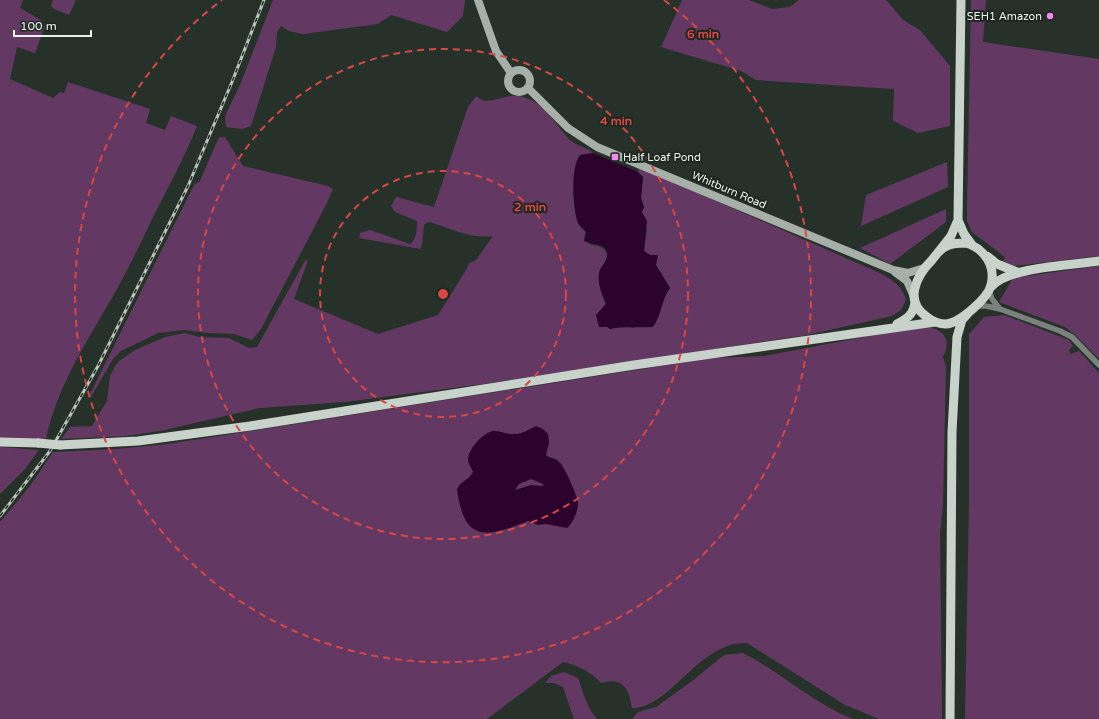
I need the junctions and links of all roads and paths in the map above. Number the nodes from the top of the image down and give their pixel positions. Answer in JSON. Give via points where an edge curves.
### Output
{"nodes":[{"id":1,"x":478,"y":0,"type":"edge"},
{"id":2,"x":961,"y":0,"type":"edge"},
{"id":3,"x":511,"y":73,"type":"junction"},
{"id":4,"x":528,"y":88,"type":"junction"},
{"id":5,"x":958,"y":220,"type":"junction"},
{"id":6,"x":972,"y":245,"type":"junction"},
{"id":7,"x":984,"y":252,"type":"junction"},
{"id":8,"x":936,"y":255,"type":"junction"},
{"id":9,"x":1099,"y":261,"type":"edge"},
{"id":10,"x":924,"y":268,"type":"junction"},
{"id":11,"x":893,"y":270,"type":"junction"},
{"id":12,"x":1017,"y":272,"type":"junction"},
{"id":13,"x":990,"y":288,"type":"junction"},
{"id":14,"x":915,"y":300,"type":"junction"},
{"id":15,"x":973,"y":308,"type":"junction"},
{"id":16,"x":1000,"y":309,"type":"junction"},
{"id":17,"x":938,"y":323,"type":"junction"},
{"id":18,"x":883,"y":328,"type":"junction"},
{"id":19,"x":956,"y":350,"type":"junction"},
{"id":20,"x":1099,"y":365,"type":"edge"},
{"id":21,"x":0,"y":442,"type":"edge"},
{"id":22,"x":950,"y":719,"type":"edge"}],
"edges":[{"from":1,"to":3,"type":"main road","via":[[496,51]]},
{"from":2,"to":5,"type":"main road"},
{"from":3,"to":4,"type":"main road","via":[[519,70],[525,72],[530,79]]},
{"from":3,"to":4,"type":"main road","via":[[508,82],[510,89],[521,92]]},
{"from":4,"to":11,"type":"main road","name":"Whitburn Road","via":[[568,128],[597,147]]},
{"from":5,"to":6,"type":"main road"},
{"from":5,"to":8,"type":"main road","via":[[951,236]]},
{"from":6,"to":7,"type":"main road"},
{"from":6,"to":8,"type":"main road","via":[[955,244],[945,247]]},
{"from":7,"to":12,"type":"main road","via":[[997,264]]},
{"from":7,"to":13,"type":"main road","via":[[991,267]]},
{"from":8,"to":10,"type":"main road"},
{"from":9,"to":12,"type":"main road"},
{"from":10,"to":11,"type":"main road","name":"Whitburn Road","via":[[908,273]]},
{"from":10,"to":14,"type":"main road","via":[[914,286]]},
{"from":11,"to":14,"type":"main road","name":"Whitburn Road","via":[[907,281]]},
{"from":12,"to":13,"type":"main road","via":[[1002,277]]},
{"from":13,"to":15,"type":"main road"},
{"from":13,"to":16,"type":"street","via":[[992,299]]},
{"from":14,"to":17,"type":"main road","via":[[921,312]]},
{"from":14,"to":18,"type":"main road","via":[[914,310],[907,319]]},
{"from":15,"to":16,"type":"street","via":[[986,306]]},
{"from":15,"to":17,"type":"main road","via":[[953,323]]},
{"from":15,"to":19,"type":"main road","via":[[962,320]]},
{"from":16,"to":20,"type":"street","via":[[1072,337]]},
{"from":17,"to":18,"type":"main road"},
{"from":17,"to":19,"type":"main road","via":[[953,336]]},
{"from":18,"to":21,"type":"main road","bridge":true,"via":[[138,441],[60,445]]},
{"from":19,"to":22,"type":"main road","via":[[952,432]]}]}
